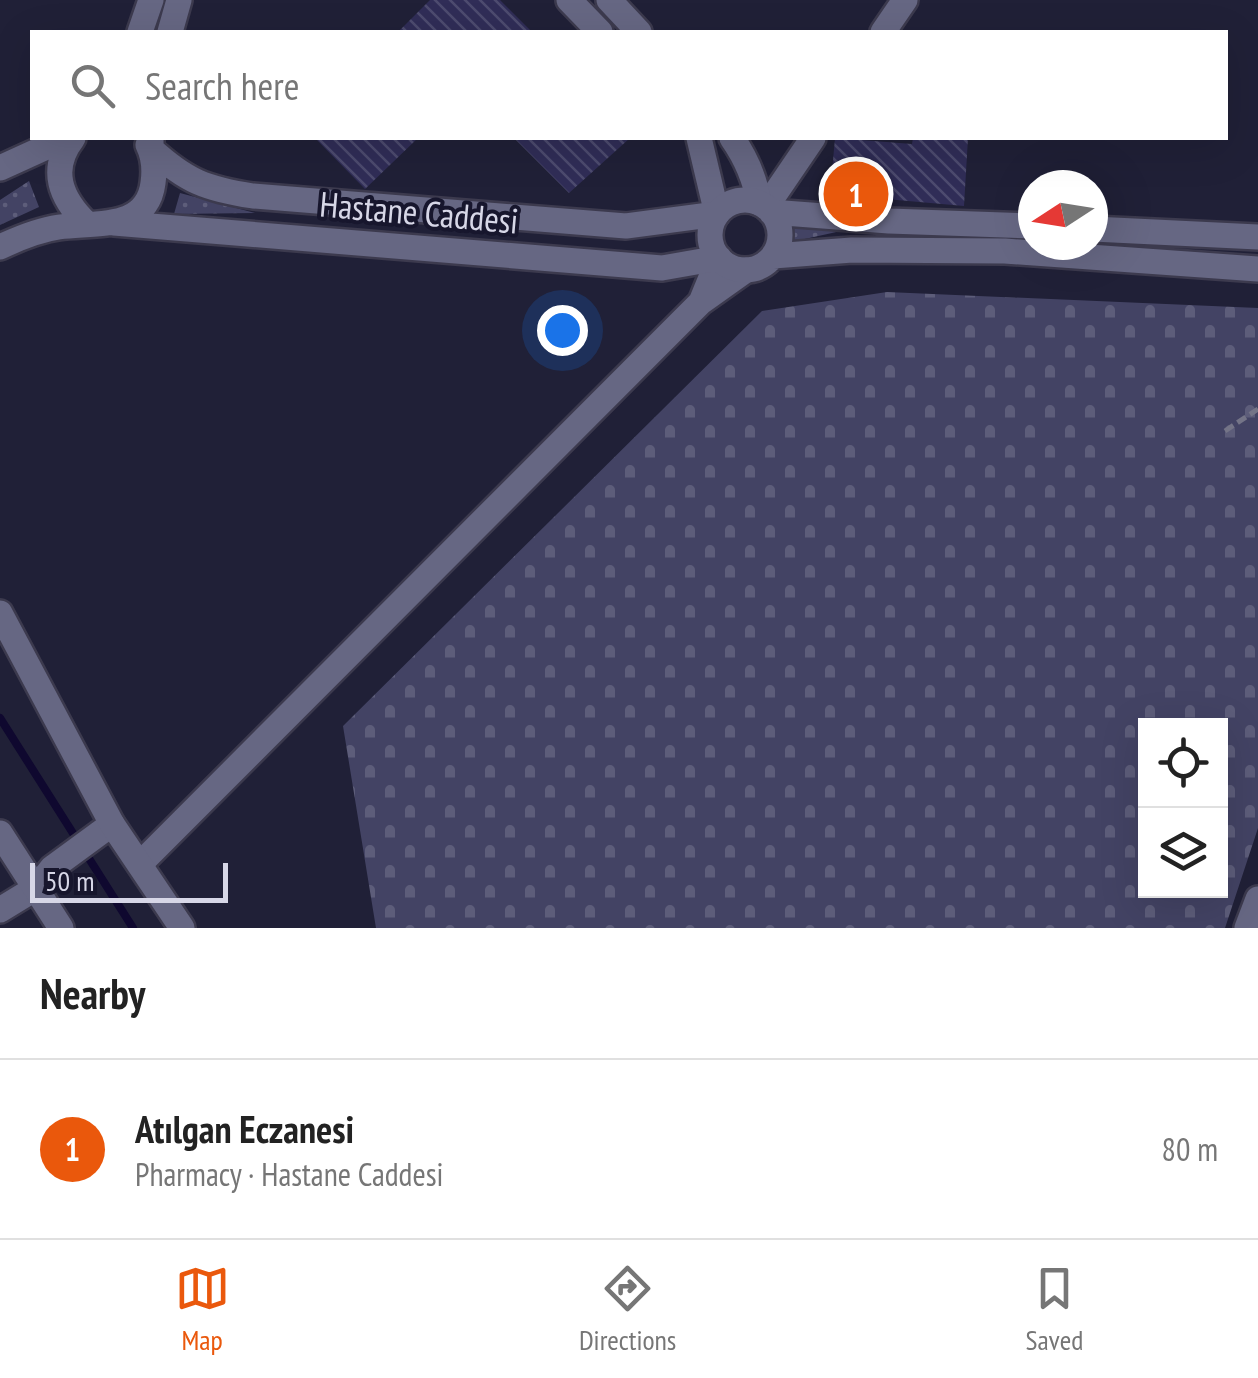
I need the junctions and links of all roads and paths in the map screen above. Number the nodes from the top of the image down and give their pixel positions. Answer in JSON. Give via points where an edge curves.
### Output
{"nodes":[{"id":1,"x":151,"y":0,"type":"edge"},
{"id":2,"x":179,"y":0,"type":"edge"},
{"id":3,"x":568,"y":0,"type":"edge"},
{"id":4,"x":609,"y":0,"type":"edge"},
{"id":5,"x":905,"y":0,"type":"edge"},
{"id":6,"x":141,"y":30,"type":"edge"},
{"id":7,"x":171,"y":30,"type":"edge"},
{"id":8,"x":598,"y":30,"type":"edge"},
{"id":9,"x":637,"y":30,"type":"edge"},
{"id":10,"x":884,"y":30,"type":"edge"},
{"id":11,"x":65,"y":140,"type":"edge"},
{"id":12,"x":69,"y":140,"type":"edge"},
{"id":13,"x":699,"y":140,"type":"edge"},
{"id":14,"x":733,"y":140,"type":"edge"},
{"id":15,"x":812,"y":140,"type":"edge"},
{"id":16,"x":148,"y":141,"type":"edge"},
{"id":17,"x":0,"y":168,"type":"edge"},
{"id":18,"x":766,"y":207,"type":"junction"},
{"id":19,"x":717,"y":214,"type":"junction"},
{"id":20,"x":114,"y":223,"type":"junction"},
{"id":21,"x":87,"y":224,"type":"junction"},
{"id":22,"x":1018,"y":225,"type":"edge"},
{"id":23,"x":1108,"y":230,"type":"edge"},
{"id":24,"x":1258,"y":237,"type":"edge"},
{"id":25,"x":0,"y":247,"type":"edge"},
{"id":26,"x":773,"y":256,"type":"junction"},
{"id":27,"x":719,"y":258,"type":"junction"},
{"id":28,"x":1258,"y":269,"type":"edge"},
{"id":29,"x":746,"y":270,"type":"junction"},
{"id":30,"x":702,"y":302,"type":"junction"},
{"id":31,"x":1258,"y":409,"type":"edge"},
{"id":32,"x":1225,"y":431,"type":"dead end"},
{"id":33,"x":0,"y":614,"type":"edge"},
{"id":34,"x":112,"y":824,"type":"junction"},
{"id":35,"x":0,"y":834,"type":"edge"},
{"id":36,"x":140,"y":863,"type":"junction"},
{"id":37,"x":44,"y":878,"type":"junction"},
{"id":38,"x":1258,"y":899,"type":"edge"},
{"id":39,"x":0,"y":910,"type":"edge"},
{"id":40,"x":60,"y":928,"type":"edge"},
{"id":41,"x":182,"y":928,"type":"edge"},
{"id":42,"x":1248,"y":928,"type":"edge"}],
"edges":[{"from":1,"to":6,"type":"main road"},
{"from":2,"to":7,"type":"main road"},
{"from":3,"to":8,"type":"main road"},
{"from":4,"to":9,"type":"main road"},
{"from":5,"to":10,"type":"main road"},
{"from":11,"to":17,"type":"main road"},
{"from":12,"to":21,"type":"main road","via":[[58,177]]},
{"from":13,"to":19,"type":"main road"},
{"from":14,"to":18,"type":"main road"},
{"from":15,"to":18,"type":"main road"},
{"from":16,"to":19,"type":"main road","name":"Hastane Caddesi","via":[[198,184],[253,196],[626,226]]},
{"from":16,"to":20,"type":"main road","via":[[154,182],[146,205]]},
{"from":18,"to":19,"type":"main road","via":[[736,201]]},
{"from":18,"to":22,"type":"main road","via":[[888,221]]},
{"from":18,"to":26,"type":"main road","via":[[780,234]]},
{"from":19,"to":27,"type":"main road","via":[[710,236]]},
{"from":20,"to":21,"type":"main road","name":"Hastane Caddesi"},
{"from":20,"to":27,"type":"main road","name":"Hastane Caddesi","via":[[662,268]]},
{"from":21,"to":25,"type":"main road","name":"Hastane Caddesi","via":[[38,231]]},
{"from":23,"to":24,"type":"main road"},
{"from":26,"to":28,"type":"main road","via":[[1005,251]]},
{"from":26,"to":29,"type":"main road"},
{"from":27,"to":29,"type":"main road"},
{"from":27,"to":30,"type":"main road"},
{"from":29,"to":30,"type":"main road"},
{"from":30,"to":36,"type":"main road"},
{"from":31,"to":32,"type":"path"},
{"from":33,"to":34,"type":"main road"},
{"from":34,"to":36,"type":"main road"},
{"from":34,"to":37,"type":"main road"},
{"from":35,"to":37,"type":"main road"},
{"from":36,"to":41,"type":"main road"},
{"from":37,"to":39,"type":"main road"},
{"from":37,"to":40,"type":"main road"},
{"from":38,"to":42,"type":"main road"}]}
